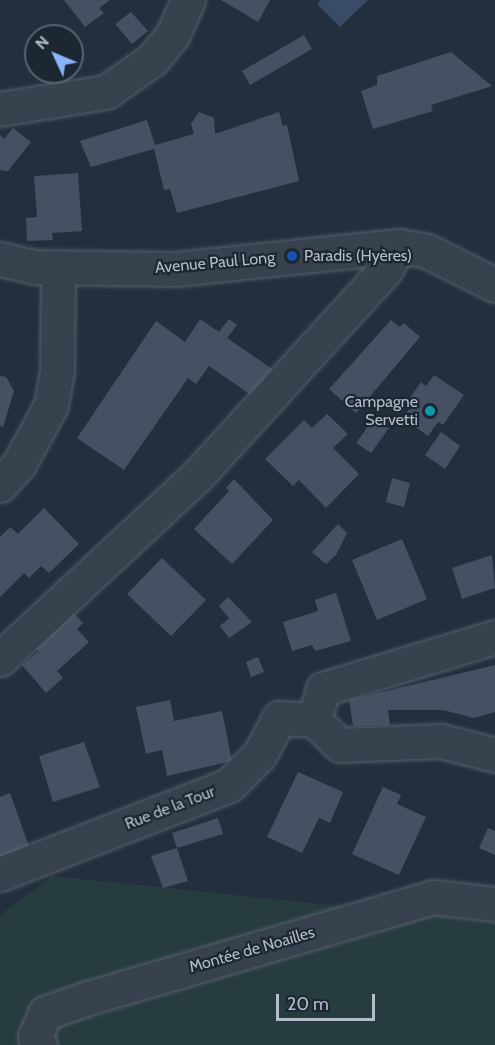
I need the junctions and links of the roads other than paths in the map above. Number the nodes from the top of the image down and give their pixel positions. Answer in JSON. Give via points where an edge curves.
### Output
{"nodes":[{"id":1,"x":188,"y":0,"type":"edge"},
{"id":2,"x":0,"y":109,"type":"edge"},
{"id":3,"x":399,"y":246,"type":"junction"},
{"id":4,"x":0,"y":259,"type":"edge"},
{"id":5,"x":58,"y":267,"type":"junction"},
{"id":6,"x":495,"y":285,"type":"edge"},
{"id":7,"x":0,"y":485,"type":"edge"},
{"id":8,"x":495,"y":637,"type":"edge"},
{"id":9,"x":0,"y":659,"type":"edge"},
{"id":10,"x":314,"y":720,"type":"junction"},
{"id":11,"x":495,"y":755,"type":"edge"},
{"id":12,"x":0,"y":874,"type":"edge"},
{"id":13,"x":495,"y":904,"type":"edge"},
{"id":14,"x":32,"y":1042,"type":"edge"}],
"edges":[{"from":1,"to":2,"type":"street","via":[[173,34],[153,59],[106,92]]},
{"from":3,"to":5,"type":"street","name":"Avenue Paul Long","via":[[176,269]]},
{"from":3,"to":6,"type":"street","name":"Avenue Paul Long","via":[[427,251]]},
{"from":3,"to":9,"type":"street","via":[[386,269],[196,477]]},
{"from":4,"to":5,"type":"street","name":"Avenue Paul Long"},
{"from":5,"to":7,"type":"street","via":[[57,370],[51,405],[19,464]]},
{"from":8,"to":10,"type":"street","via":[[323,689]]},
{"from":10,"to":11,"type":"street","via":[[340,745],[441,741]]},
{"from":10,"to":12,"type":"street","name":"Rue de la Tour","via":[[279,718],[260,754],[229,785]]},
{"from":13,"to":14,"type":"street","name":"Montée de Noailles","via":[[433,897],[88,998],[45,1013]]}]}
